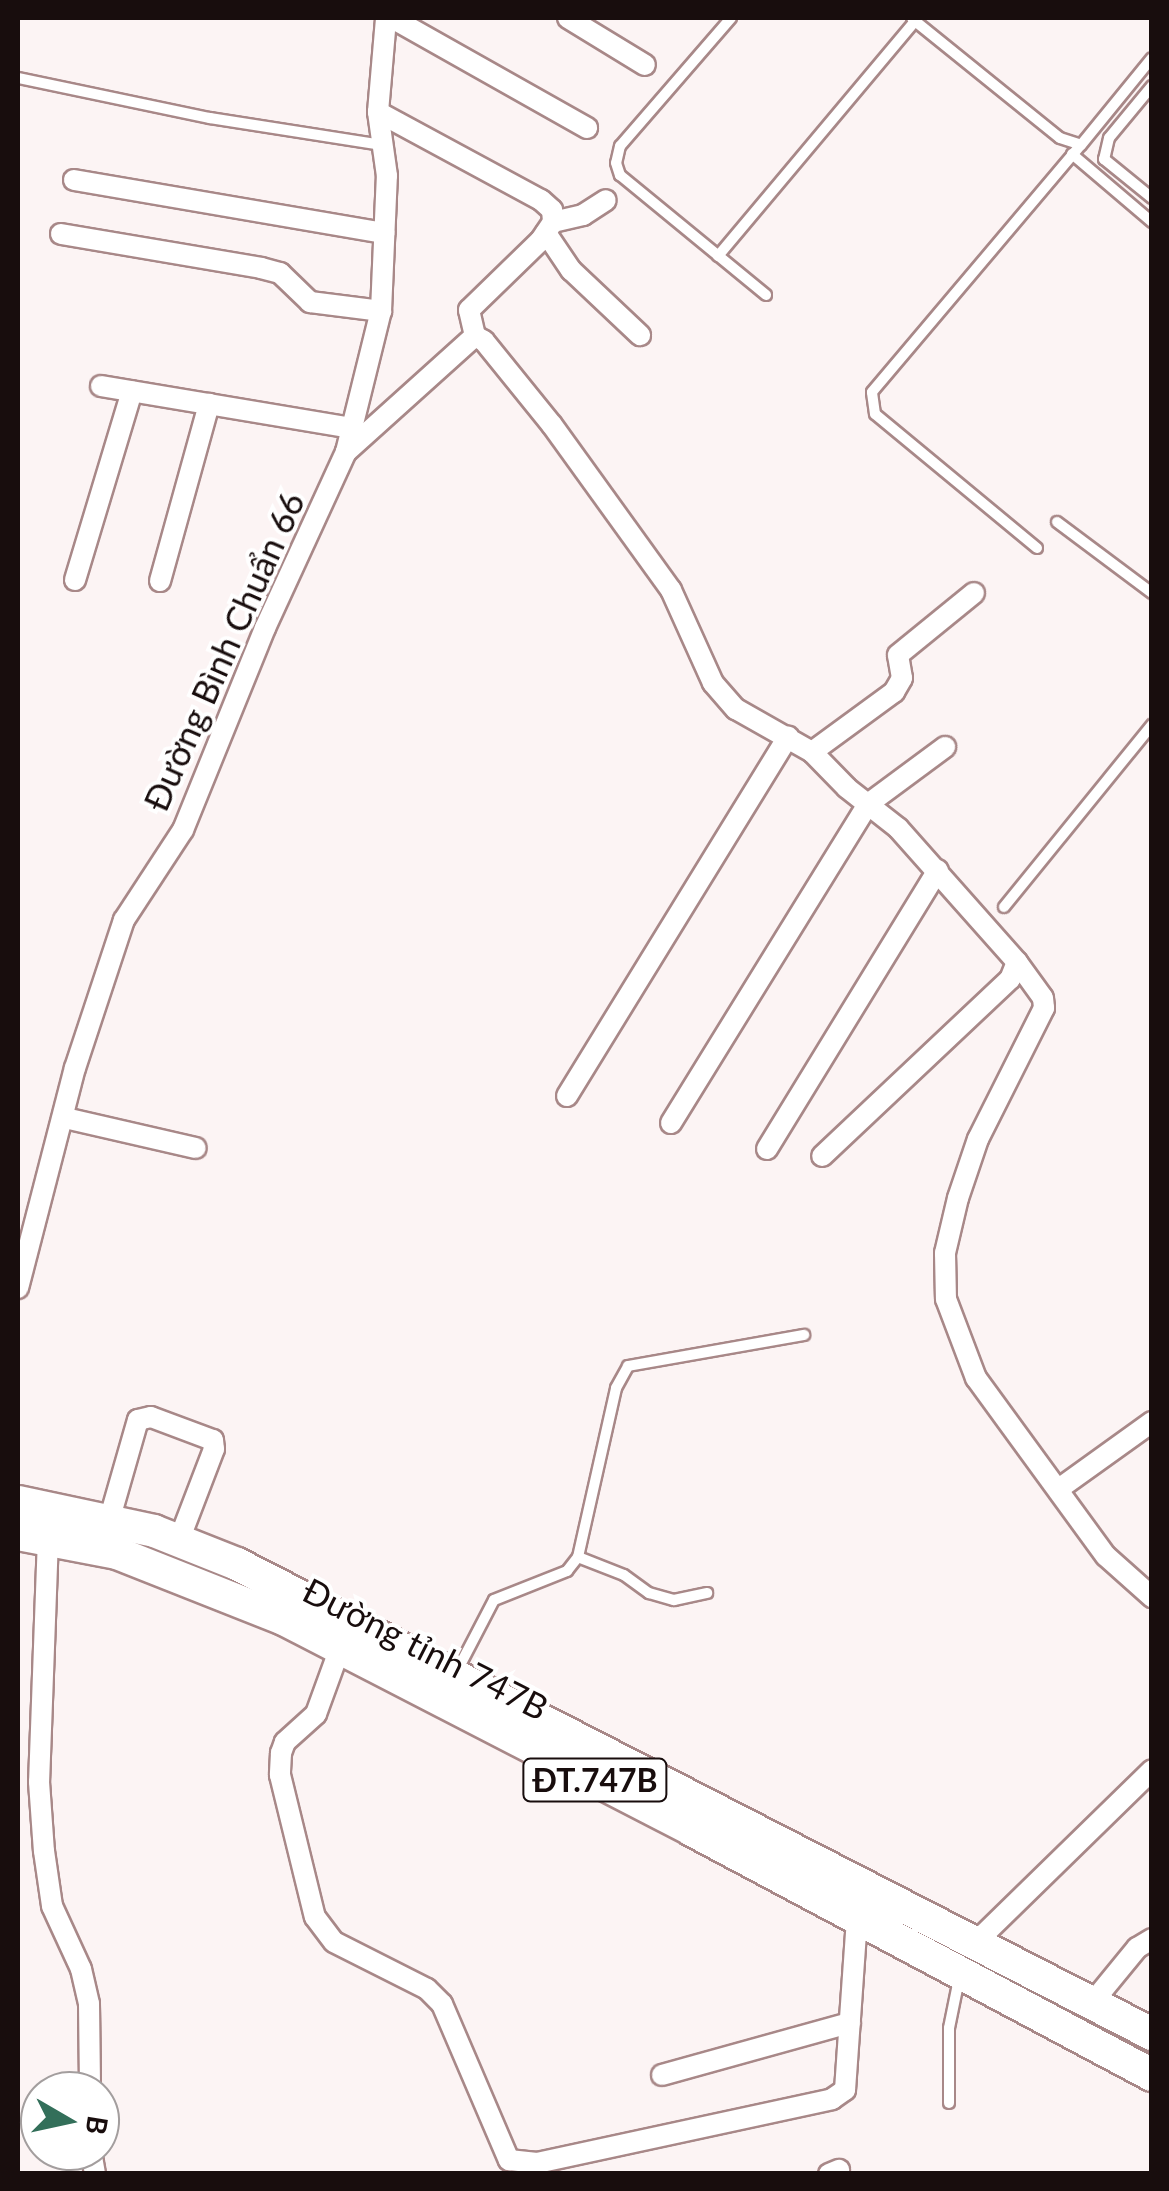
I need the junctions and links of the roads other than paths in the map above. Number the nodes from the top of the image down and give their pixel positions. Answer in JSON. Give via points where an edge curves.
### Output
{"nodes":[{"id":1,"x":389,"y":18,"type":"edge"},
{"id":2,"x":568,"y":18,"type":"edge"},
{"id":3,"x":731,"y":18,"type":"edge"},
{"id":4,"x":914,"y":19,"type":"edge"},
{"id":5,"x":1152,"y":58,"type":"edge"},
{"id":6,"x":645,"y":65,"type":"dead end"},
{"id":7,"x":18,"y":78,"type":"edge"},
{"id":8,"x":1152,"y":86,"type":"edge"},
{"id":9,"x":378,"y":112,"type":"junction"},
{"id":10,"x":587,"y":128,"type":"dead end"},
{"id":11,"x":382,"y":144,"type":"junction"},
{"id":12,"x":1076,"y":150,"type":"junction"},
{"id":13,"x":74,"y":180,"type":"dead end"},
{"id":14,"x":1152,"y":198,"type":"edge"},
{"id":15,"x":606,"y":200,"type":"dead end"},
{"id":16,"x":1152,"y":222,"type":"edge"},
{"id":17,"x":550,"y":227,"type":"junction"},
{"id":18,"x":385,"y":233,"type":"junction"},
{"id":19,"x":61,"y":234,"type":"dead end"},
{"id":20,"x":718,"y":256,"type":"junction"},
{"id":21,"x":766,"y":295,"type":"dead end"},
{"id":22,"x":380,"y":311,"type":"junction"},
{"id":23,"x":640,"y":335,"type":"dead end"},
{"id":24,"x":475,"y":336,"type":"junction"},
{"id":25,"x":102,"y":386,"type":"dead end"},
{"id":26,"x":132,"y":391,"type":"junction"},
{"id":27,"x":210,"y":404,"type":"junction"},
{"id":28,"x":352,"y":428,"type":"junction"},
{"id":29,"x":346,"y":452,"type":"junction"},
{"id":30,"x":1057,"y":522,"type":"dead end"},
{"id":31,"x":1037,"y":548,"type":"dead end"},
{"id":32,"x":75,"y":580,"type":"dead end"},
{"id":33,"x":160,"y":581,"type":"dead end"},
{"id":34,"x":974,"y":592,"type":"dead end"},
{"id":35,"x":1152,"y":593,"type":"edge"},
{"id":36,"x":1152,"y":725,"type":"edge"},
{"id":37,"x":788,"y":736,"type":"junction"},
{"id":38,"x":945,"y":746,"type":"dead end"},
{"id":39,"x":812,"y":752,"type":"junction"},
{"id":40,"x":868,"y":804,"type":"junction"},
{"id":41,"x":938,"y":870,"type":"junction"},
{"id":42,"x":1004,"y":907,"type":"dead end"},
{"id":43,"x":1017,"y":962,"type":"junction"},
{"id":44,"x":567,"y":1096,"type":"dead end"},
{"id":45,"x":66,"y":1118,"type":"junction"},
{"id":46,"x":671,"y":1123,"type":"dead end"},
{"id":47,"x":196,"y":1148,"type":"dead end"},
{"id":48,"x":767,"y":1149,"type":"dead end"},
{"id":49,"x":822,"y":1156,"type":"dead end"},
{"id":50,"x":18,"y":1288,"type":"edge"},
{"id":51,"x":804,"y":1335,"type":"dead end"},
{"id":52,"x":1152,"y":1422,"type":"edge"},
{"id":53,"x":1060,"y":1488,"type":"junction"},
{"id":54,"x":18,"y":1502,"type":"edge"},
{"id":55,"x":110,"y":1520,"type":"junction"},
{"id":56,"x":33,"y":1536,"type":"edge"},
{"id":57,"x":178,"y":1540,"type":"junction"},
{"id":58,"x":578,"y":1557,"type":"junction"},
{"id":59,"x":707,"y":1593,"type":"dead end"},
{"id":60,"x":1152,"y":1597,"type":"edge"},
{"id":61,"x":340,"y":1648,"type":"junction"},
{"id":62,"x":454,"y":1675,"type":"junction"},
{"id":63,"x":1152,"y":1770,"type":"edge"},
{"id":64,"x":657,"y":1795,"type":"junction"},
{"id":65,"x":858,"y":1918,"type":"junction"},
{"id":66,"x":1152,"y":1939,"type":"edge"},
{"id":67,"x":976,"y":1942,"type":"junction"},
{"id":68,"x":960,"y":1973,"type":"junction"},
{"id":69,"x":1092,"y":2003,"type":"junction"},
{"id":70,"x":850,"y":2024,"type":"junction"},
{"id":71,"x":1152,"y":2034,"type":"edge"},
{"id":72,"x":90,"y":2071,"type":"edge"},
{"id":73,"x":662,"y":2075,"type":"dead end"},
{"id":74,"x":1152,"y":2076,"type":"edge"},
{"id":75,"x":949,"y":2103,"type":"dead end"}],
"edges":[{"from":1,"to":9,"type":"street","name":"Đường Bình Chuẩn 66"},
{"from":1,"to":10,"type":"street"},
{"from":2,"to":6,"type":"street"},
{"from":3,"to":20,"type":"lane","via":[[616,158],[620,175]]},
{"from":4,"to":12,"type":"lane"},
{"from":4,"to":20,"type":"lane"},
{"from":5,"to":12,"type":"lane"},
{"from":7,"to":11,"type":"lane","via":[[210,118]]},
{"from":8,"to":14,"type":"lane","via":[[1109,138],[1104,159]]},
{"from":9,"to":11,"type":"street","name":"Đường Bình Chuẩn 66"},
{"from":9,"to":17,"type":"street","via":[[541,200],[552,210]]},
{"from":11,"to":18,"type":"street","name":"Đường Bình Chuẩn 66"},
{"from":12,"to":16,"type":"lane"},
{"from":12,"to":31,"type":"lane","via":[[872,392],[875,414]]},
{"from":13,"to":18,"type":"street"},
{"from":15,"to":17,"type":"street"},
{"from":17,"to":23,"type":"street","via":[[571,270]]},
{"from":17,"to":24,"type":"street","via":[[469,310]]},
{"from":18,"to":22,"type":"street","name":"Đường Bình Chuẩn 66"},
{"from":19,"to":22,"type":"street","via":[[260,268],[280,273],[310,302]]},
{"from":20,"to":21,"type":"lane"},
{"from":22,"to":28,"type":"street","name":"Đường Bình Chuẩn 66"},
{"from":24,"to":29,"type":"street"},
{"from":24,"to":37,"type":"street","via":[[552,424],[671,590],[713,684],[736,709]]},
{"from":25,"to":26,"type":"street"},
{"from":26,"to":27,"type":"street"},
{"from":26,"to":32,"type":"street"},
{"from":27,"to":28,"type":"street"},
{"from":27,"to":33,"type":"street"},
{"from":28,"to":29,"type":"street","name":"Đường Bình Chuẩn 66"},
{"from":29,"to":45,"type":"street","name":"Đường Bình Chuẩn 66","via":[[183,830],[124,920]]},
{"from":30,"to":35,"type":"lane"},
{"from":34,"to":39,"type":"street","via":[[898,655],[902,678],[894,692]]},
{"from":36,"to":42,"type":"lane"},
{"from":37,"to":39,"type":"street"},
{"from":37,"to":44,"type":"street"},
{"from":38,"to":40,"type":"street"},
{"from":39,"to":40,"type":"street"},
{"from":40,"to":41,"type":"street"},
{"from":40,"to":46,"type":"street"},
{"from":41,"to":43,"type":"street"},
{"from":41,"to":48,"type":"street"},
{"from":43,"to":49,"type":"street","via":[[997,992]]},
{"from":43,"to":53,"type":"street","via":[[1044,1008],[978,1139],[958,1198],[946,1253],[946,1300],[976,1378]]},
{"from":45,"to":47,"type":"street"},
{"from":45,"to":50,"type":"street","name":"Đường Bình Chuẩn 66"},
{"from":51,"to":58,"type":"lane","via":[[628,1366],[616,1388]]},
{"from":52,"to":53,"type":"street"},
{"from":53,"to":60,"type":"street","via":[[1106,1556]]},
{"from":54,"to":55,"type":"main road","name":"Đường tỉnh 747B","number":"ĐT.747B"},
{"from":55,"to":57,"type":"main road","name":"Đường tỉnh 747B","number":"ĐT.747B"},
{"from":55,"to":57,"type":"street","via":[[138,1420],[172,1423],[213,1440],[214,1449]]},
{"from":56,"to":61,"type":"main road","name":"Đường tỉnh 747B","number":"ĐT.747B","via":[[150,1565]]},
{"from":56,"to":72,"type":"street","via":[[44,1850],[52,1906],[89,2004]]},
{"from":57,"to":62,"type":"main road","name":"Đường tỉnh 747B","number":"ĐT.747B"},
{"from":58,"to":59,"type":"lane","via":[[674,1600]]},
{"from":58,"to":62,"type":"lane","via":[[567,1571],[494,1600]]},
{"from":61,"to":64,"type":"main road","name":"Đường tỉnh 747B","number":"ĐT.747B"},
{"from":61,"to":70,"type":"street","via":[[316,1714],[281,1754],[280,1775],[315,1917],[334,1942],[427,1989],[442,2004],[509,2160],[537,2163],[832,2099],[845,2090]]},
{"from":62,"to":64,"type":"main road","name":"Đường tỉnh 747B","number":"ĐT.747B"},
{"from":63,"to":67,"type":"street"},
{"from":64,"to":65,"type":"main road","name":"Đường tỉnh 747B","number":"ĐT.747B"},
{"from":64,"to":67,"type":"main road","name":"Đường tỉnh 747B","number":"ĐT.747B"},
{"from":65,"to":68,"type":"main road","name":"Đường tỉnh 747B","number":"ĐT.747B"},
{"from":65,"to":70,"type":"street"},
{"from":66,"to":69,"type":"street"},
{"from":67,"to":69,"type":"main road","name":"Đường tỉnh 747B","number":"ĐT.747B"},
{"from":68,"to":74,"type":"main road","name":"Đường tỉnh 747B","number":"ĐT.747B"},
{"from":68,"to":75,"type":"lane","via":[[949,2028]]},
{"from":69,"to":71,"type":"main road","name":"Đường tỉnh 747B","number":"ĐT.747B"},
{"from":70,"to":73,"type":"street"}]}
